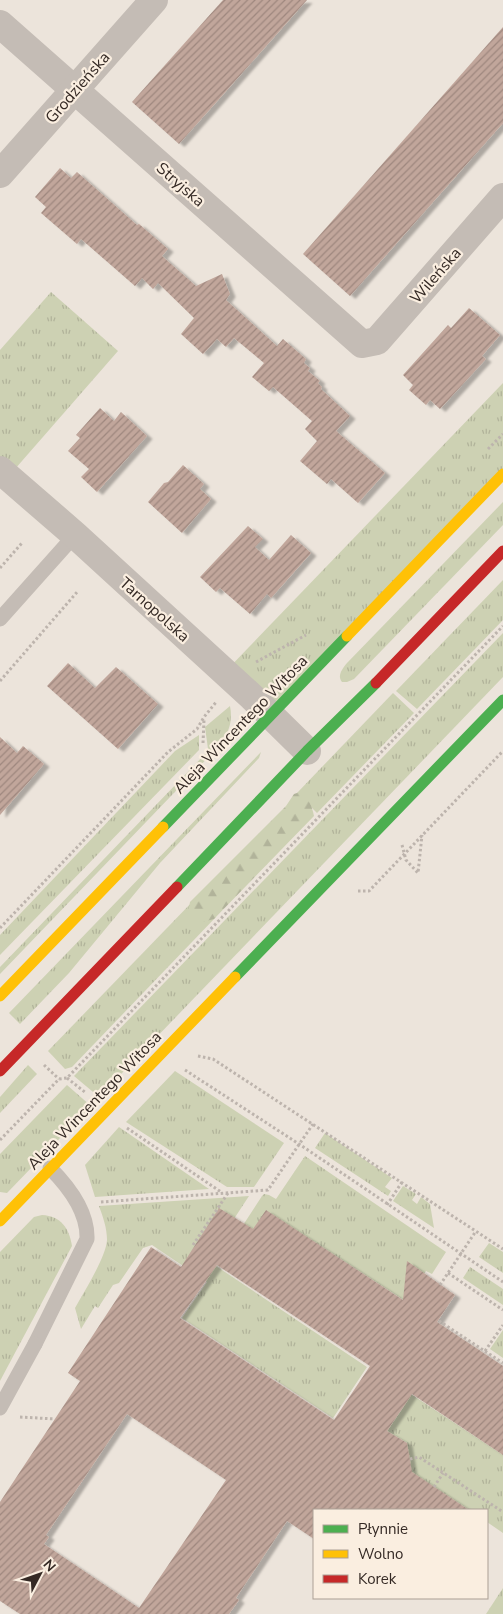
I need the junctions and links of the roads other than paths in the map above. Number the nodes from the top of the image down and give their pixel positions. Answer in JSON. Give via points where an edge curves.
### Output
{"nodes":[{"id":1,"x":154,"y":0,"type":"edge"},
{"id":2,"x":0,"y":24,"type":"edge"},
{"id":3,"x":74,"y":90,"type":"junction"},
{"id":4,"x":0,"y":174,"type":"edge"},
{"id":5,"x":503,"y":196,"type":"edge"},
{"id":6,"x":362,"y":344,"type":"joint"},
{"id":7,"x":0,"y":470,"type":"edge"},
{"id":8,"x":503,"y":474,"type":"edge"},
{"id":9,"x":75,"y":535,"type":"junction"},
{"id":10,"x":503,"y":551,"type":"edge"},
{"id":11,"x":0,"y":619,"type":"edge"},
{"id":12,"x":503,"y":700,"type":"edge"},
{"id":13,"x":270,"y":714,"type":"junction"},
{"id":14,"x":307,"y":752,"type":"junction"},
{"id":15,"x":0,"y":996,"type":"edge"},
{"id":16,"x":0,"y":1071,"type":"edge"},
{"id":17,"x":50,"y":1168,"type":"junction"},
{"id":18,"x":0,"y":1221,"type":"edge"},
{"id":19,"x":0,"y":1408,"type":"edge"}],
"edges":[{"from":1,"to":3,"type":"street","name":"Grodzieńska"},
{"from":2,"to":3,"type":"street","name":"Stryjska"},
{"from":3,"to":4,"type":"street","name":"Grodzieńska"},
{"from":3,"to":6,"type":"street","name":"Stryjska"},
{"from":5,"to":6,"type":"street","name":"Wileńska","via":[[377,341]]},
{"from":7,"to":9,"type":"street","name":"Tarnopolska"},
{"from":8,"to":13,"type":"street","name":"Aleja Wincentego Witosa"},
{"from":9,"to":11,"type":"lane"},
{"from":9,"to":13,"type":"street","name":"Tarnopolska"},
{"from":10,"to":14,"type":"street"},
{"from":12,"to":17,"type":"street","name":"Aleja Wincentego Witosa"},
{"from":13,"to":14,"type":"street","name":"Tarnopolska"},
{"from":13,"to":15,"type":"street","name":"Aleja Wincentego Witosa"},
{"from":14,"to":16,"type":"street"},
{"from":17,"to":18,"type":"street","name":"Aleja Wincentego Witosa"},
{"from":17,"to":19,"type":"lane","bridge":true,"via":[[72,1194],[84,1222],[87,1239]]}]}
